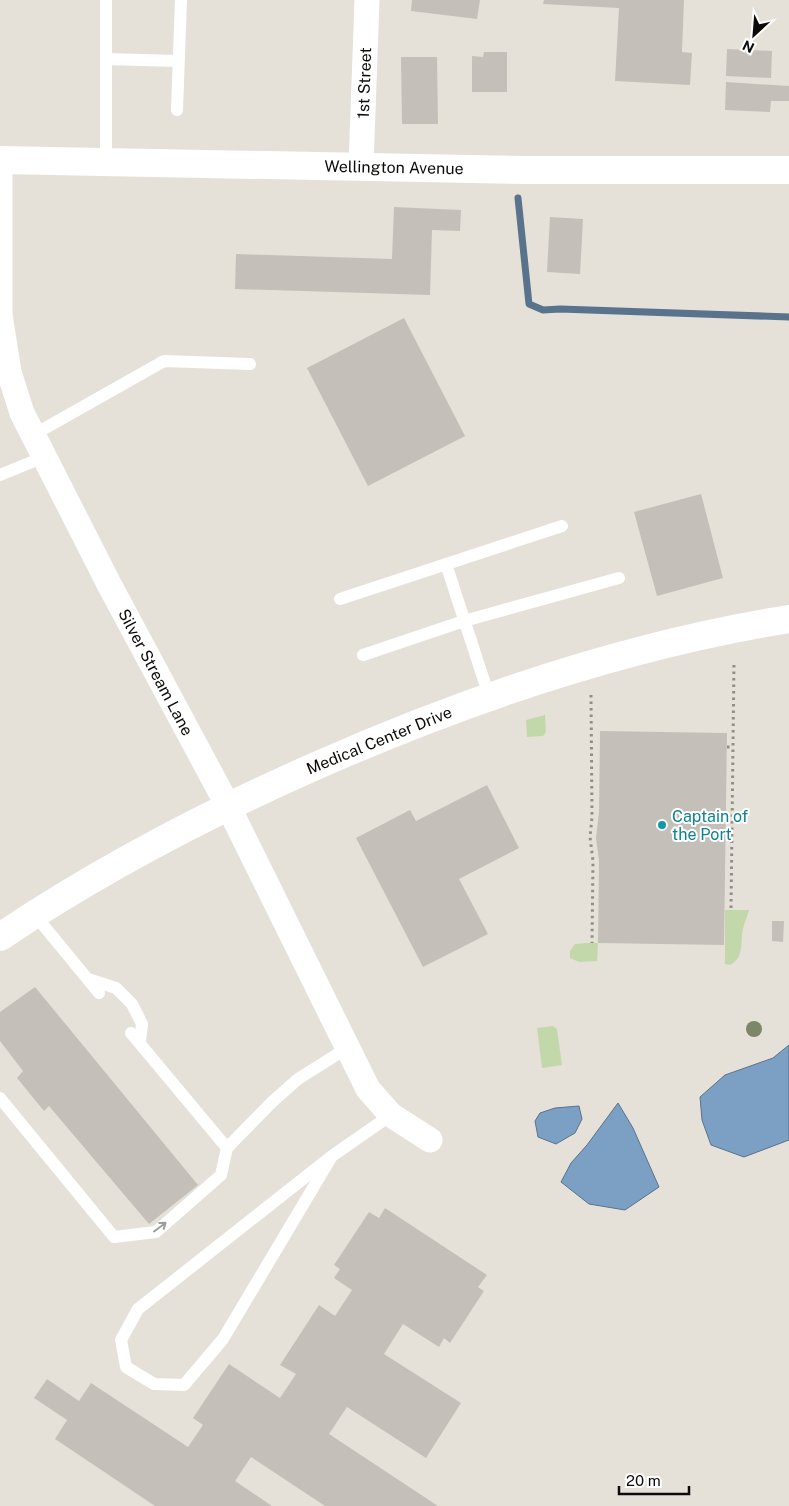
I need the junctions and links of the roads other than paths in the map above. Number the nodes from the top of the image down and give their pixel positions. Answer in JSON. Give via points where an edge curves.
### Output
{"nodes":[{"id":1,"x":106,"y":0,"type":"edge"},
{"id":2,"x":181,"y":0,"type":"edge"},
{"id":3,"x":366,"y":0,"type":"edge"},
{"id":4,"x":106,"y":59,"type":"junction"},
{"id":5,"x":178,"y":62,"type":"junction"},
{"id":6,"x":177,"y":110,"type":"dead end"},
{"id":7,"x":0,"y":160,"type":"edge"},
{"id":8,"x":106,"y":161,"type":"junction"},
{"id":9,"x":362,"y":167,"type":"junction"},
{"id":10,"x":789,"y":170,"type":"edge"},
{"id":11,"x":2,"y":353,"type":"edge"},
{"id":12,"x":250,"y":364,"type":"dead end"},
{"id":13,"x":39,"y":446,"type":"junction"},
{"id":14,"x":0,"y":475,"type":"edge"},
{"id":15,"x":562,"y":526,"type":"dead end"},
{"id":16,"x":446,"y":564,"type":"junction"},
{"id":17,"x":619,"y":578,"type":"dead end"},
{"id":18,"x":340,"y":599,"type":"dead end"},
{"id":19,"x":789,"y":619,"type":"edge"},
{"id":20,"x":464,"y":621,"type":"junction"},
{"id":21,"x":363,"y":655,"type":"dead end"},
{"id":22,"x":489,"y":696,"type":"junction"},
{"id":23,"x":228,"y":806,"type":"junction"},
{"id":24,"x":34,"y":914,"type":"junction"},
{"id":25,"x":0,"y":937,"type":"edge"},
{"id":26,"x":87,"y":979,"type":"junction"},
{"id":27,"x":99,"y":993,"type":"dead end"},
{"id":28,"x":131,"y":1033,"type":"dead end"},
{"id":29,"x":140,"y":1042,"type":"junction"},
{"id":30,"x":346,"y":1048,"type":"junction"},
{"id":31,"x":0,"y":1098,"type":"edge"},
{"id":32,"x":391,"y":1115,"type":"junction"},
{"id":33,"x":430,"y":1140,"type":"dead end"},
{"id":34,"x":227,"y":1148,"type":"junction"},
{"id":35,"x":332,"y":1156,"type":"junction"}],
"edges":[{"from":1,"to":4,"type":"lane"},
{"from":2,"to":5,"type":"lane"},
{"from":3,"to":9,"type":"street","name":"1st Street"},
{"from":4,"to":5,"type":"lane"},
{"from":4,"to":8,"type":"lane"},
{"from":5,"to":6,"type":"lane"},
{"from":7,"to":8,"type":"street","name":"Wellington Avenue"},
{"from":7,"to":11,"type":"street","name":"Silver Stream Lane"},
{"from":8,"to":9,"type":"street","name":"Wellington Avenue"},
{"from":9,"to":10,"type":"street","name":"Wellington Avenue"},
{"from":11,"to":13,"type":"street","name":"Silver Stream Lane","via":[[22,413]]},
{"from":12,"to":13,"type":"lane","via":[[164,361]]},
{"from":13,"to":14,"type":"lane"},
{"from":13,"to":23,"type":"street","name":"Silver Stream Lane"},
{"from":15,"to":16,"type":"lane"},
{"from":16,"to":18,"type":"lane"},
{"from":16,"to":20,"type":"lane"},
{"from":17,"to":20,"type":"lane"},
{"from":19,"to":22,"type":"street","name":"Medical Center Drive","via":[[667,644]]},
{"from":20,"to":21,"type":"lane"},
{"from":20,"to":22,"type":"lane"},
{"from":22,"to":23,"type":"street","name":"Medical Center Drive","via":[[360,746]]},
{"from":23,"to":24,"type":"street","name":"Medical Center Drive"},
{"from":23,"to":30,"type":"street","name":"Silver Stream Lane"},
{"from":24,"to":25,"type":"street","name":"Medical Center Drive"},
{"from":24,"to":26,"type":"lane"},
{"from":26,"to":27,"type":"lane"},
{"from":26,"to":29,"type":"lane","via":[[116,988],[132,1004],[142,1024]]},
{"from":28,"to":29,"type":"lane"},
{"from":29,"to":34,"type":"lane"},
{"from":30,"to":32,"type":"street","name":"Silver Stream Lane","via":[[368,1089]]},
{"from":30,"to":34,"type":"lane","via":[[298,1079]]},
{"from":31,"to":34,"type":"lane","one_way":true,"via":[[114,1237],[156,1232],[221,1175]]},
{"from":32,"to":33,"type":"street","name":"Silver Stream Lane"},
{"from":32,"to":35,"type":"lane"},
{"from":35,"to":35,"type":"lane","via":[[138,1309],[121,1340],[126,1367],[154,1384],[184,1386],[223,1339]]}]}
